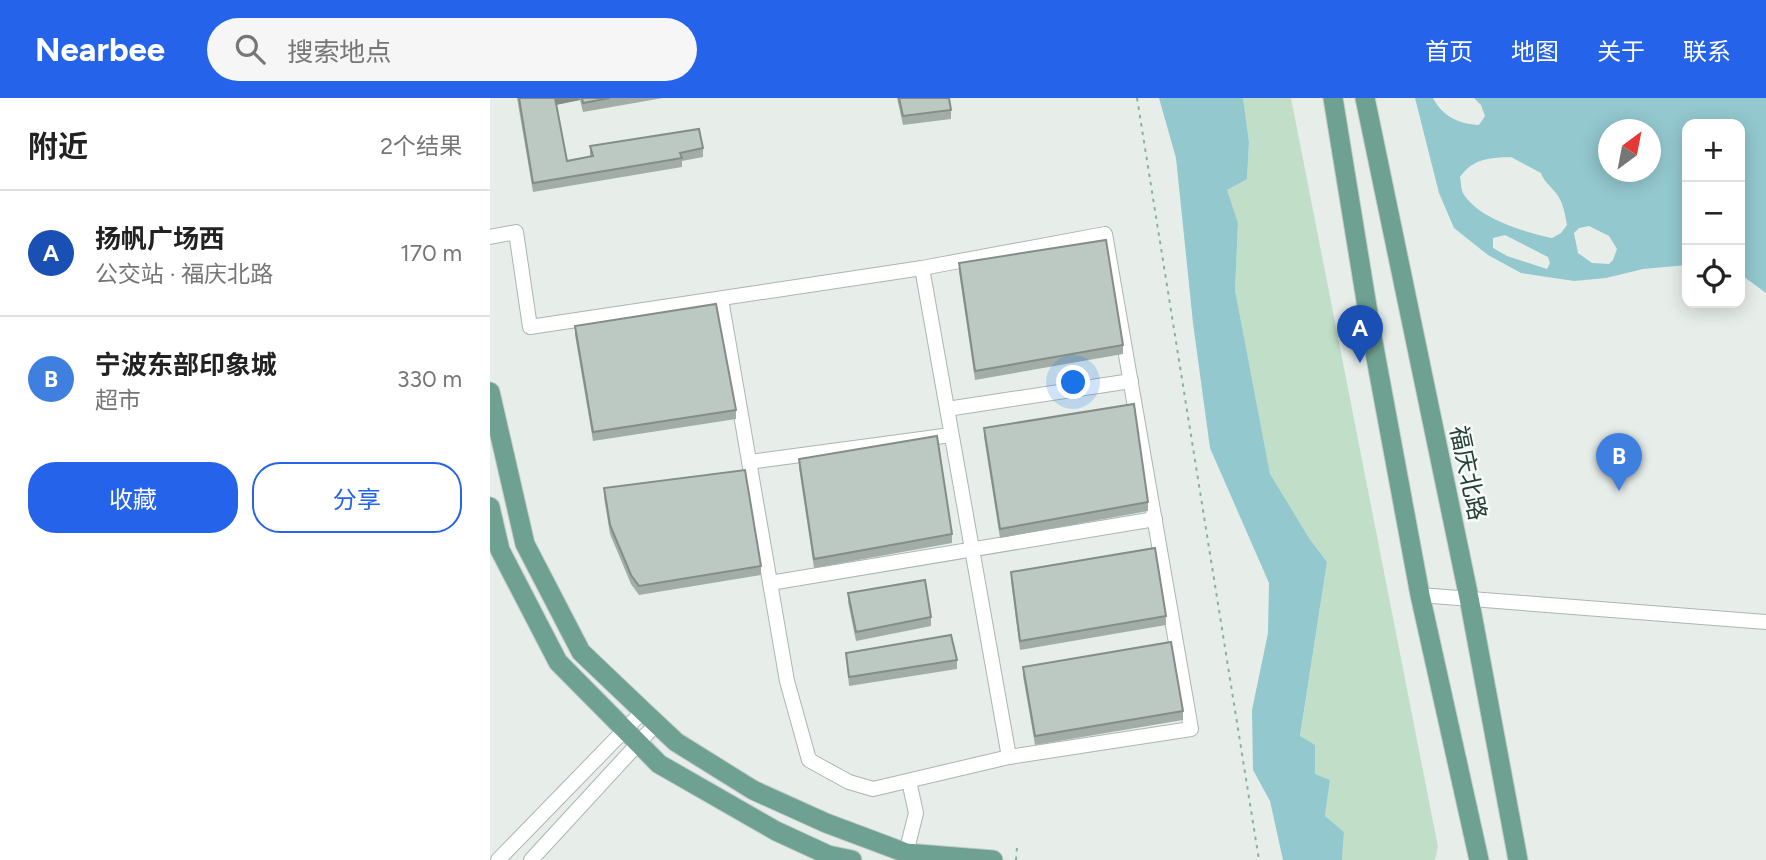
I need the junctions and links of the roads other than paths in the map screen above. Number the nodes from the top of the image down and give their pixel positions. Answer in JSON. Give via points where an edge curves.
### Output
{"nodes":[{"id":1,"x":1333,"y":98,"type":"edge"},
{"id":2,"x":1365,"y":98,"type":"edge"},
{"id":3,"x":490,"y":237,"type":"edge"},
{"id":4,"x":922,"y":268,"type":"junction"},
{"id":5,"x":721,"y":299,"type":"junction"},
{"id":6,"x":1131,"y":381,"type":"junction"},
{"id":7,"x":490,"y":392,"type":"edge"},
{"id":8,"x":947,"y":409,"type":"junction"},
{"id":9,"x":492,"y":412,"type":"edge"},
{"id":10,"x":951,"y":435,"type":"junction"},
{"id":11,"x":749,"y":462,"type":"junction"},
{"id":12,"x":490,"y":508,"type":"edge"},
{"id":13,"x":1155,"y":519,"type":"junction"},
{"id":14,"x":972,"y":550,"type":"junction"},
{"id":15,"x":770,"y":583,"type":"junction"},
{"id":16,"x":1419,"y":595,"type":"junction"},
{"id":17,"x":1469,"y":598,"type":"junction"},
{"id":18,"x":1766,"y":622,"type":"edge"},
{"id":19,"x":650,"y":717,"type":"junction"},
{"id":20,"x":632,"y":736,"type":"junction"},
{"id":21,"x":1009,"y":757,"type":"junction"},
{"id":22,"x":909,"y":781,"type":"junction"},
{"id":23,"x":906,"y":853,"type":"junction"},
{"id":24,"x":498,"y":860,"type":"edge"},
{"id":25,"x":531,"y":860,"type":"edge"},
{"id":26,"x":852,"y":860,"type":"edge"},
{"id":27,"x":993,"y":860,"type":"edge"},
{"id":28,"x":1479,"y":860,"type":"edge"},
{"id":29,"x":1518,"y":860,"type":"edge"}],
"edges":[{"from":1,"to":16,"type":"main road"},
{"from":2,"to":17,"type":"main road","name":"福庆北路"},
{"from":3,"to":5,"type":"street","via":[[516,232],[530,327]]},
{"from":4,"to":5,"type":"street"},
{"from":4,"to":6,"type":"street","via":[[1105,234]]},
{"from":4,"to":8,"type":"street"},
{"from":5,"to":11,"type":"street"},
{"from":6,"to":8,"type":"street"},
{"from":6,"to":13,"type":"street"},
{"from":7,"to":9,"type":"main road"},
{"from":8,"to":10,"type":"street"},
{"from":9,"to":19,"type":"main road","via":[[526,544],[581,652]]},
{"from":10,"to":11,"type":"street"},
{"from":10,"to":14,"type":"street"},
{"from":11,"to":15,"type":"street"},
{"from":12,"to":20,"type":"main road","via":[[500,550],[558,662]]},
{"from":13,"to":14,"type":"street"},
{"from":13,"to":21,"type":"street","via":[[1191,729]]},
{"from":14,"to":15,"type":"street"},
{"from":14,"to":21,"type":"street"},
{"from":15,"to":22,"type":"street","via":[[787,681],[809,760],[849,782],[873,789]]},
{"from":16,"to":17,"type":"street"},
{"from":16,"to":28,"type":"main road"},
{"from":17,"to":18,"type":"street"},
{"from":17,"to":29,"type":"main road","name":"福庆北路"},
{"from":19,"to":20,"type":"street"},
{"from":19,"to":23,"type":"main road","via":[[676,742],[753,790]]},
{"from":20,"to":24,"type":"street"},
{"from":20,"to":25,"type":"street"},
{"from":20,"to":26,"type":"main road","via":[[659,764],[776,831],[828,856]]},
{"from":21,"to":22,"type":"street"},
{"from":22,"to":23,"type":"street","via":[[916,813]]},
{"from":23,"to":27,"type":"main road"}]}
